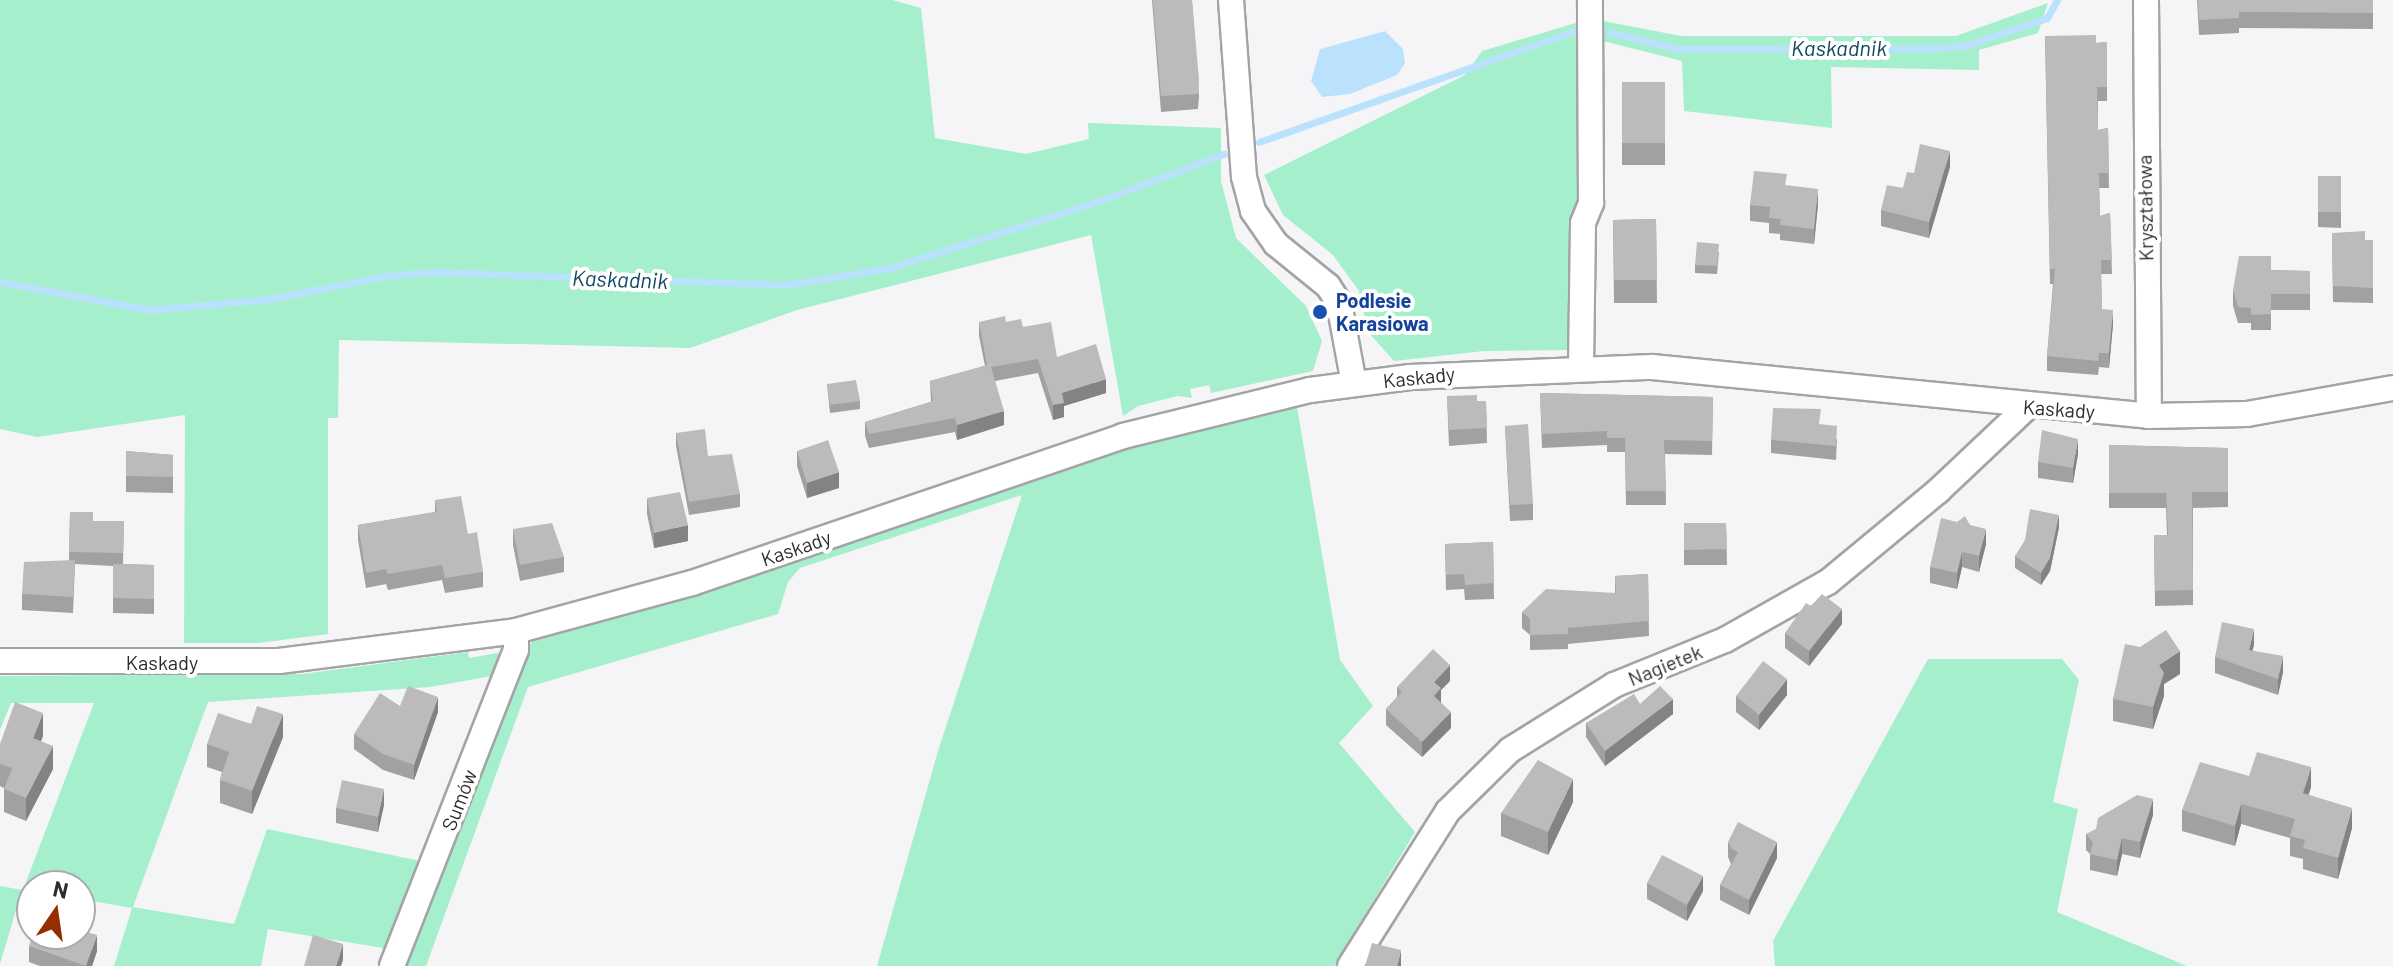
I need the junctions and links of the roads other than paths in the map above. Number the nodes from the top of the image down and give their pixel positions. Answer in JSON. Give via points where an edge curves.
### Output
{"nodes":[{"id":1,"x":1231,"y":0,"type":"edge"},
{"id":2,"x":1590,"y":0,"type":"edge"},
{"id":3,"x":2146,"y":0,"type":"edge"},
{"id":4,"x":1581,"y":368,"type":"junction"},
{"id":5,"x":1354,"y":384,"type":"junction"},
{"id":6,"x":2393,"y":388,"type":"edge"},
{"id":7,"x":2027,"y":407,"type":"junction"},
{"id":8,"x":2149,"y":416,"type":"junction"},
{"id":9,"x":516,"y":631,"type":"junction"},
{"id":10,"x":0,"y":661,"type":"edge"},
{"id":11,"x":392,"y":966,"type":"edge"},
{"id":12,"x":1350,"y":966,"type":"edge"}],
"edges":[{"from":1,"to":5,"type":"street","via":[[1244,177],[1253,211],[1276,244],[1328,286],[1339,303]]},
{"from":2,"to":4,"type":"street","via":[[1591,203],[1583,223]]},
{"from":3,"to":8,"type":"street","name":"Kryształowa"},
{"from":4,"to":5,"type":"street","name":"Kaskady"},
{"from":4,"to":7,"type":"street","name":"Kaskady","via":[[1741,374]]},
{"from":5,"to":9,"type":"street","name":"Kaskady","via":[[1123,436],[692,583]]},
{"from":6,"to":8,"type":"street","name":"Kaskady","via":[[2256,413]]},
{"from":7,"to":8,"type":"street","name":"Kaskady"},
{"from":7,"to":12,"type":"street","name":"Nagietek","via":[[1938,491],[1828,582],[1725,640],[1614,685],[1510,750],[1448,811]]},
{"from":9,"to":10,"type":"street","name":"Kaskady","via":[[279,661]]},
{"from":9,"to":11,"type":"street","name":"Sumów","via":[[516,650]]}]}
